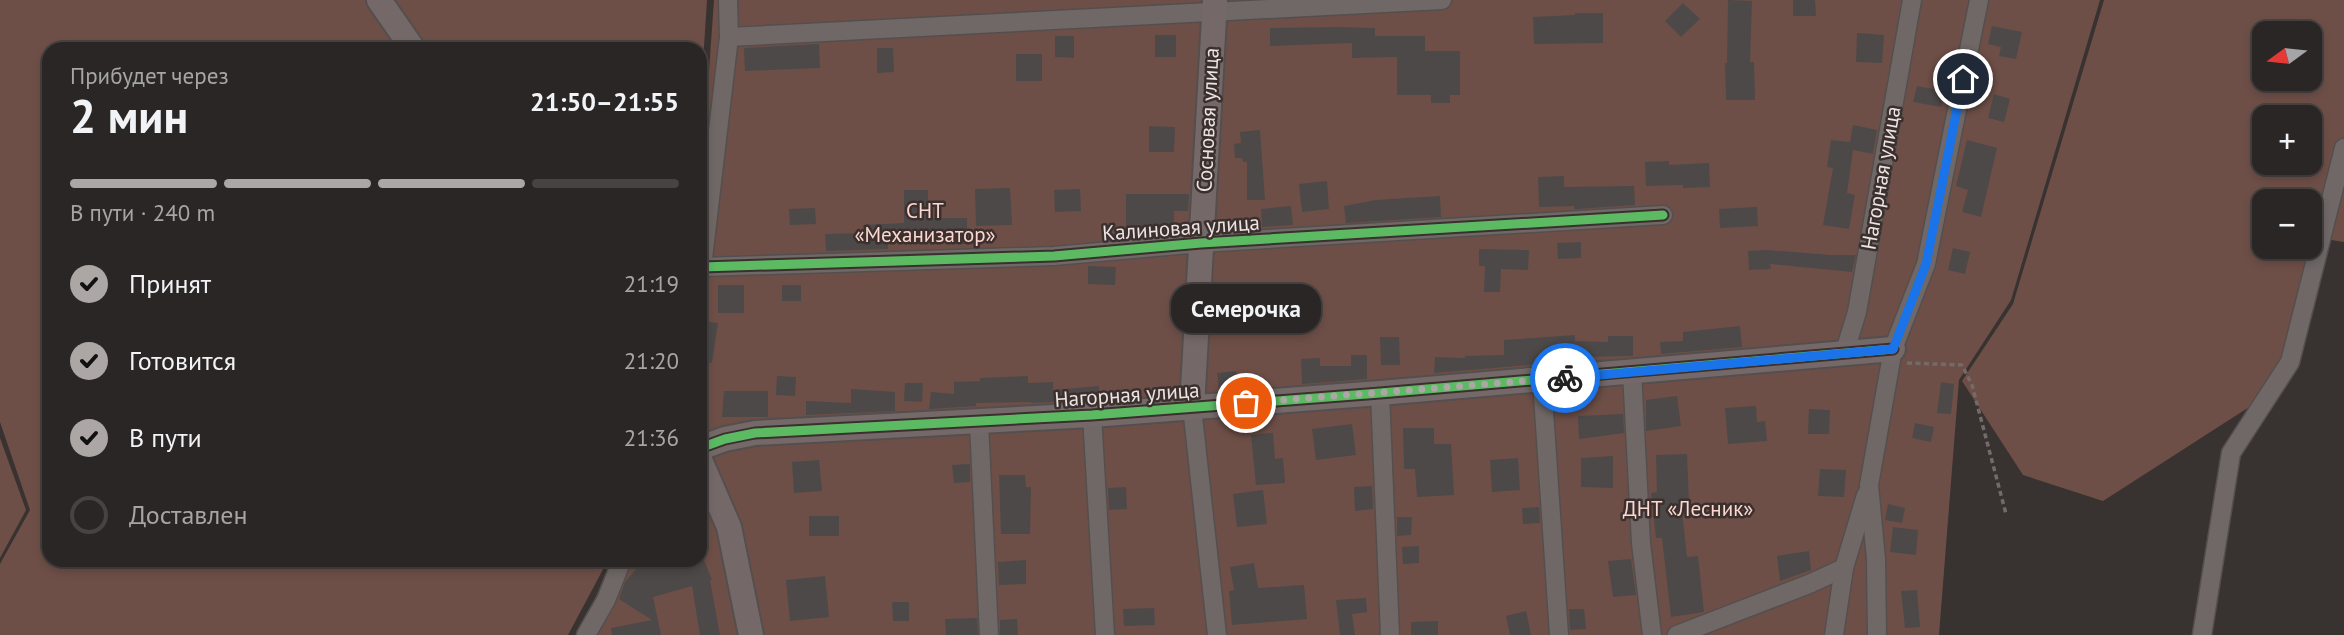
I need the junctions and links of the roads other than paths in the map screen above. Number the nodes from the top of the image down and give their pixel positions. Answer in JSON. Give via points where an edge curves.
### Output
{"nodes":[{"id":1,"x":379,"y":0,"type":"edge"},
{"id":2,"x":729,"y":0,"type":"edge"},
{"id":3,"x":1442,"y":0,"type":"edge"},
{"id":4,"x":1912,"y":0,"type":"edge"},
{"id":5,"x":1979,"y":0,"type":"edge"},
{"id":6,"x":1215,"y":6,"type":"edge"},
{"id":7,"x":729,"y":37,"type":"junction"},
{"id":8,"x":408,"y":42,"type":"edge"},
{"id":9,"x":2344,"y":148,"type":"edge"},
{"id":10,"x":1662,"y":215,"type":"dead end"},
{"id":11,"x":707,"y":220,"type":"edge"},
{"id":12,"x":1201,"y":243,"type":"junction"},
{"id":13,"x":707,"y":270,"type":"edge"},
{"id":14,"x":1844,"y":354,"type":"junction"},
{"id":15,"x":1891,"y":356,"type":"junction"},
{"id":16,"x":1632,"y":372,"type":"junction"},
{"id":17,"x":1542,"y":380,"type":"junction"},
{"id":18,"x":1380,"y":393,"type":"junction"},
{"id":19,"x":1192,"y":407,"type":"junction"},
{"id":20,"x":1092,"y":415,"type":"junction"},
{"id":21,"x":979,"y":423,"type":"junction"},
{"id":22,"x":707,"y":445,"type":"edge"},
{"id":23,"x":707,"y":476,"type":"edge"},
{"id":24,"x":1870,"y":485,"type":"junction"},
{"id":25,"x":619,"y":567,"type":"edge"},
{"id":26,"x":1844,"y":568,"type":"junction"},
{"id":27,"x":586,"y":635,"type":"edge"},
{"id":28,"x":751,"y":635,"type":"edge"},
{"id":29,"x":989,"y":635,"type":"edge"},
{"id":30,"x":1105,"y":635,"type":"edge"},
{"id":31,"x":1217,"y":635,"type":"edge"},
{"id":32,"x":1390,"y":635,"type":"edge"},
{"id":33,"x":1559,"y":635,"type":"edge"},
{"id":34,"x":1652,"y":635,"type":"edge"},
{"id":35,"x":1677,"y":635,"type":"edge"},
{"id":36,"x":1834,"y":635,"type":"edge"},
{"id":37,"x":1877,"y":635,"type":"edge"},
{"id":38,"x":2202,"y":635,"type":"edge"}],
"edges":[{"from":1,"to":8,"type":"street"},
{"from":2,"to":7,"type":"street"},
{"from":3,"to":6,"type":"street"},
{"from":4,"to":14,"type":"street","name":"Нагорная улица","via":[[1857,312]]},
{"from":5,"to":15,"type":"street","via":[[1926,264]]},
{"from":6,"to":7,"type":"street"},
{"from":6,"to":12,"type":"street","name":"Сосновая улица"},
{"from":7,"to":11,"type":"street"},
{"from":9,"to":38,"type":"street","via":[[2290,362],[2231,453]]},
{"from":10,"to":12,"type":"street","name":"Калиновая улица"},
{"from":12,"to":13,"type":"street","name":"Калиновая улица","via":[[1054,256]]},
{"from":12,"to":19,"type":"street","name":"Сосновая улица"},
{"from":14,"to":15,"type":"street","name":"Нагорная улица"},
{"from":14,"to":16,"type":"street","name":"Нагорная улица"},
{"from":15,"to":24,"type":"street"},
{"from":16,"to":17,"type":"street","name":"Нагорная улица"},
{"from":16,"to":34,"type":"street","via":[[1641,543]]},
{"from":17,"to":18,"type":"street","name":"Нагорная улица"},
{"from":17,"to":33,"type":"street"},
{"from":18,"to":19,"type":"street","name":"Нагорная улица"},
{"from":18,"to":32,"type":"street"},
{"from":19,"to":20,"type":"street","name":"Нагорная улица"},
{"from":19,"to":31,"type":"street"},
{"from":20,"to":21,"type":"street","name":"Нагорная улица"},
{"from":20,"to":30,"type":"street"},
{"from":21,"to":22,"type":"street","name":"Нагорная улица","via":[[755,433]]},
{"from":21,"to":29,"type":"street"},
{"from":23,"to":28,"type":"street","via":[[729,527]]},
{"from":24,"to":26,"type":"street"},
{"from":24,"to":37,"type":"street"},
{"from":25,"to":27,"type":"street"},
{"from":26,"to":35,"type":"street"},
{"from":26,"to":36,"type":"street"}]}
